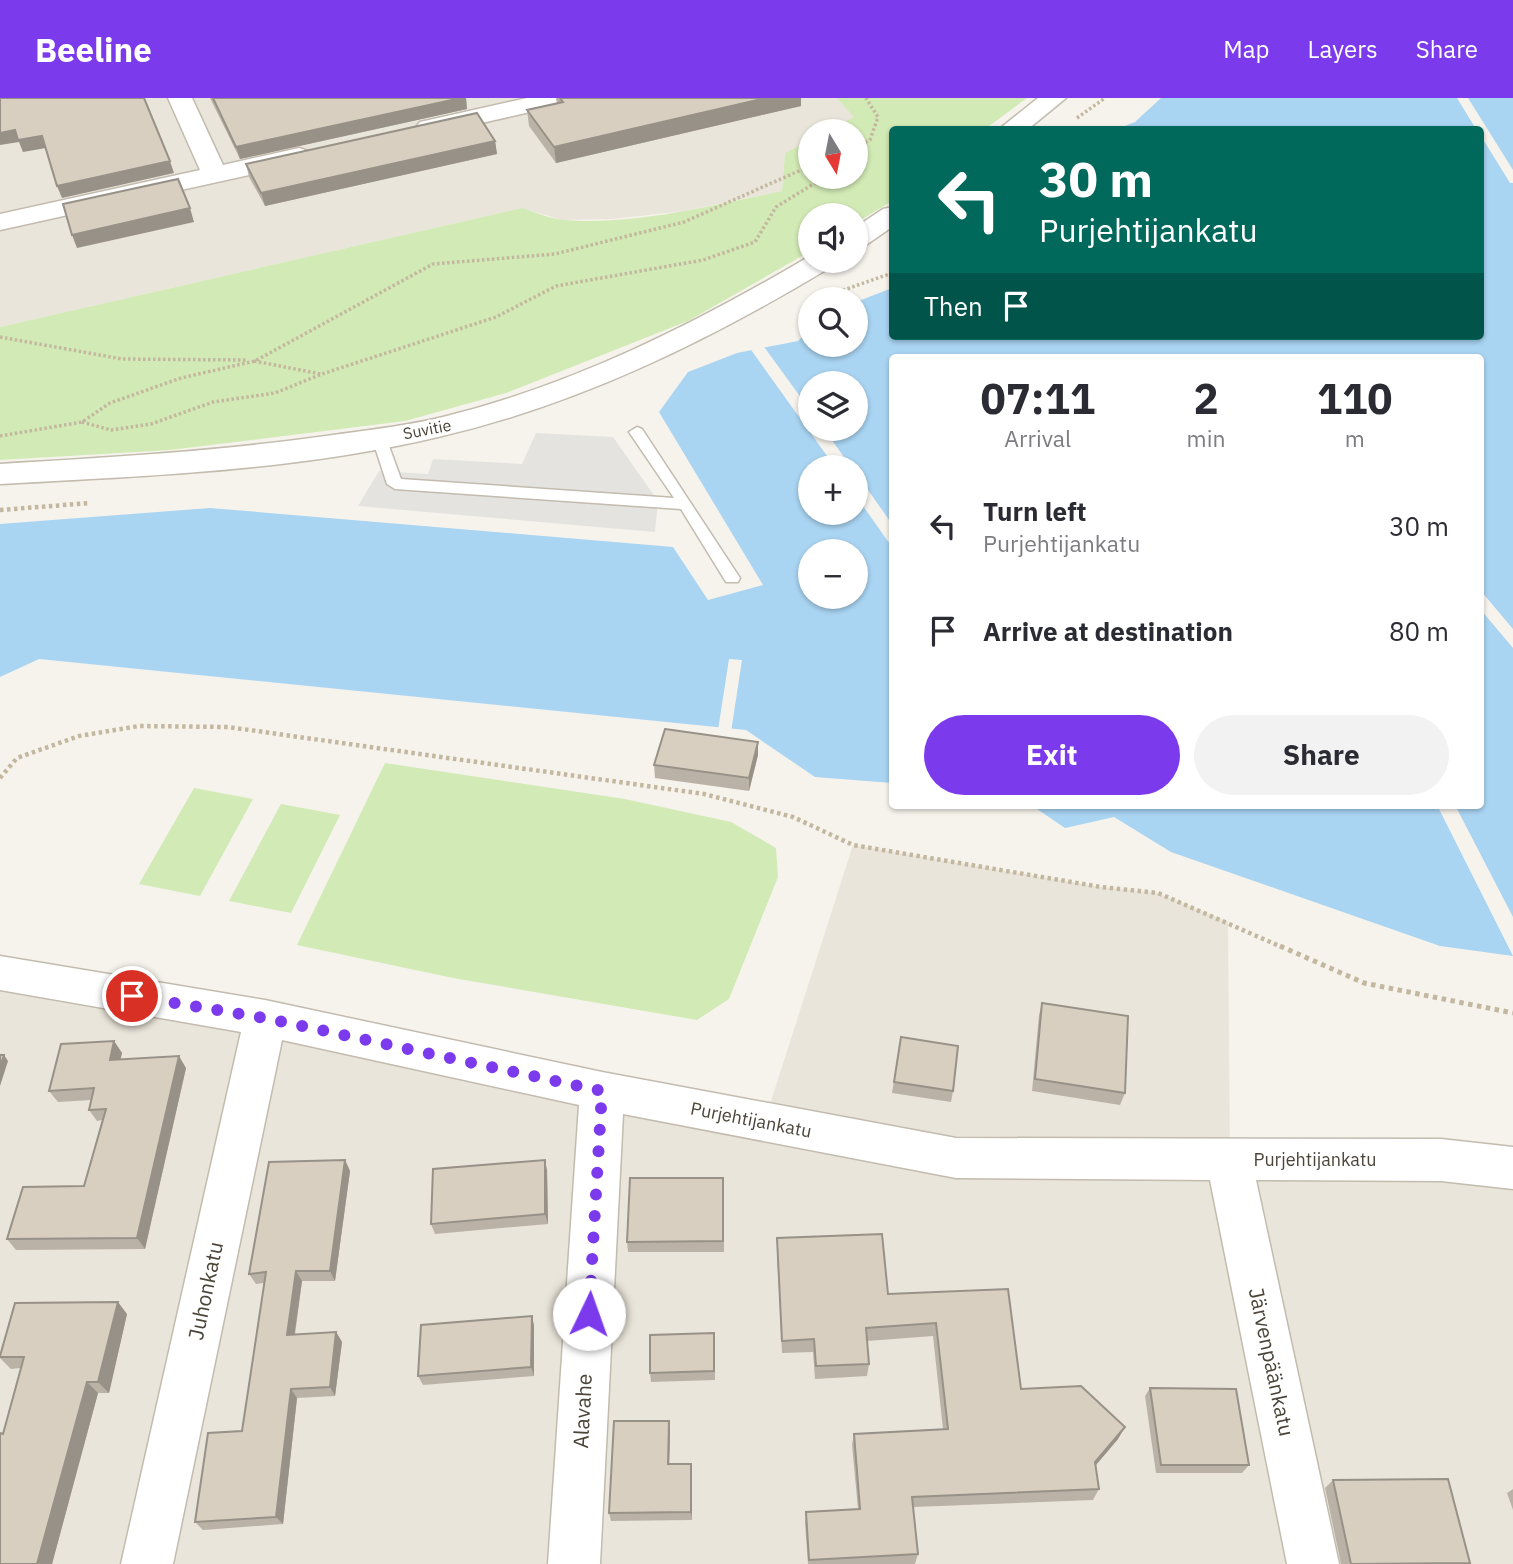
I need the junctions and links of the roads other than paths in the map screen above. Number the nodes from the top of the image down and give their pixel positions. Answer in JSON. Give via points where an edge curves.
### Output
{"nodes":[{"id":1,"x":180,"y":98,"type":"edge"},
{"id":2,"x":561,"y":98,"type":"edge"},
{"id":3,"x":1054,"y":98,"type":"edge"},
{"id":4,"x":504,"y":104,"type":"edge"},
{"id":5,"x":1016,"y":126,"type":"edge"},
{"id":6,"x":402,"y":133,"type":"edge"},
{"id":7,"x":322,"y":151,"type":"edge"},
{"id":8,"x":215,"y":175,"type":"junction"},
{"id":9,"x":889,"y":217,"type":"edge"},
{"id":10,"x":0,"y":222,"type":"edge"},
{"id":11,"x":868,"y":231,"type":"edge"},
{"id":12,"x":801,"y":273,"type":"edge"},
{"id":13,"x":637,"y":432,"type":"dead end"},
{"id":14,"x":380,"y":438,"type":"junction"},
{"id":15,"x":0,"y":474,"type":"edge"},
{"id":16,"x":686,"y":504,"type":"junction"},
{"id":17,"x":732,"y":578,"type":"dead end"},
{"id":18,"x":0,"y":973,"type":"edge"},
{"id":19,"x":265,"y":1018,"type":"junction"},
{"id":20,"x":602,"y":1091,"type":"junction"},
{"id":21,"x":1229,"y":1160,"type":"junction"},
{"id":22,"x":1513,"y":1168,"type":"edge"},
{"id":23,"x":147,"y":1564,"type":"edge"},
{"id":24,"x":574,"y":1564,"type":"edge"},
{"id":25,"x":1313,"y":1564,"type":"edge"}],
"edges":[{"from":1,"to":8,"type":"street"},
{"from":2,"to":4,"type":"street"},
{"from":3,"to":5,"type":"street"},
{"from":4,"to":6,"type":"street"},
{"from":7,"to":8,"type":"street"},
{"from":8,"to":10,"type":"street"},
{"from":9,"to":11,"type":"street"},
{"from":12,"to":14,"type":"street","name":"Suvitie","via":[[642,356],[552,392],[453,424]]},
{"from":13,"to":16,"type":"lane"},
{"from":14,"to":15,"type":"street","name":"Suvitie","via":[[236,459]]},
{"from":14,"to":16,"type":"lane","via":[[395,484]]},
{"from":16,"to":17,"type":"lane"},
{"from":18,"to":19,"type":"street","name":"Purjehtijankatu"},
{"from":19,"to":20,"type":"street","name":"Purjehtijankatu"},
{"from":19,"to":23,"type":"street","name":"Juhonkatu"},
{"from":20,"to":21,"type":"street","name":"Purjehtijankatu","via":[[956,1158]]},
{"from":20,"to":24,"type":"street","name":"Alavahe"},
{"from":21,"to":22,"type":"street","name":"Purjehtijankatu","via":[[1441,1160]]},
{"from":21,"to":25,"type":"street","name":"Järvenpäänkatu"}]}
